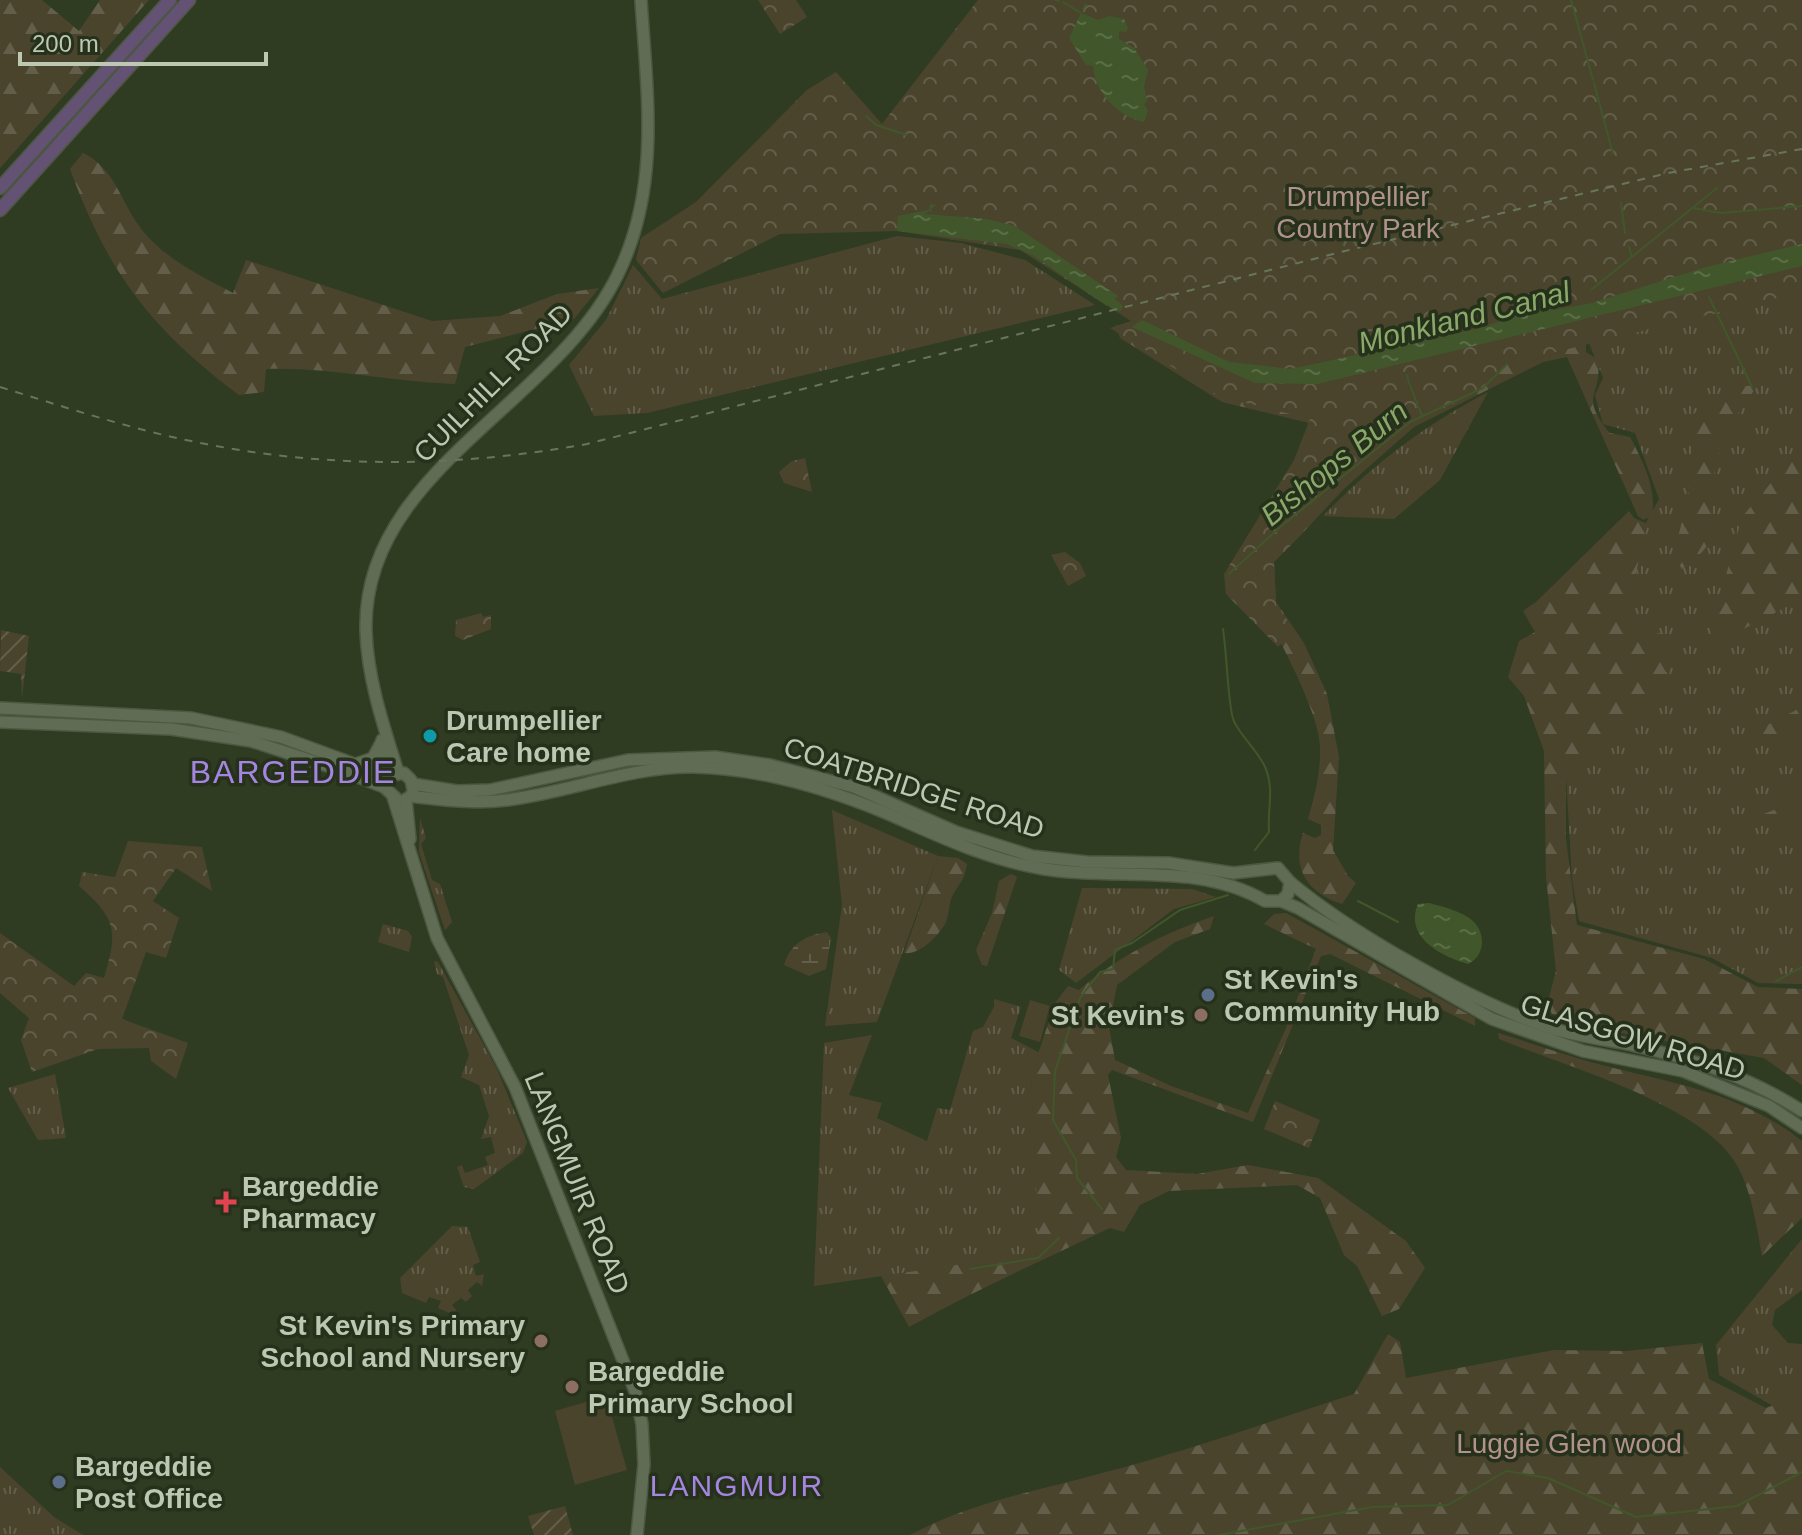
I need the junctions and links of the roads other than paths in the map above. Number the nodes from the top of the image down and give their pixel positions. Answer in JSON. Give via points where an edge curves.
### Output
{"nodes":[{"id":1,"x":170,"y":0,"type":"edge"},
{"id":2,"x":189,"y":0,"type":"edge"},
{"id":3,"x":641,"y":0,"type":"edge"},
{"id":4,"x":0,"y":188,"type":"edge"},
{"id":5,"x":0,"y":210,"type":"edge"},
{"id":6,"x":380,"y":707,"type":"junction"},
{"id":7,"x":0,"y":708,"type":"edge"},
{"id":8,"x":0,"y":722,"type":"edge"},
{"id":9,"x":382,"y":741,"type":"junction"},
{"id":10,"x":355,"y":764,"type":"junction"},
{"id":11,"x":389,"y":778,"type":"junction"},
{"id":12,"x":413,"y":784,"type":"junction"},
{"id":13,"x":393,"y":797,"type":"junction"},
{"id":14,"x":408,"y":798,"type":"junction"},
{"id":15,"x":436,"y":799,"type":"junction"},
{"id":16,"x":408,"y":823,"type":"junction"},
{"id":17,"x":413,"y":863,"type":"junction"},
{"id":18,"x":1259,"y":872,"type":"junction"},
{"id":19,"x":1290,"y":882,"type":"junction"},
{"id":20,"x":1255,"y":892,"type":"junction"},
{"id":21,"x":1281,"y":901,"type":"junction"},
{"id":22,"x":1497,"y":1006,"type":"junction"},
{"id":23,"x":1492,"y":1019,"type":"junction"},
{"id":24,"x":1627,"y":1044,"type":"junction"},
{"id":25,"x":1624,"y":1058,"type":"junction"},
{"id":26,"x":1802,"y":1111,"type":"edge"},
{"id":27,"x":1802,"y":1128,"type":"edge"},
{"id":28,"x":637,"y":1535,"type":"edge"}],
"edges":[{"from":1,"to":4,"type":"highway"},
{"from":2,"to":5,"type":"highway"},
{"from":3,"to":6,"type":"main road","name":"CUILHILL ROAD","via":[[649,167],[636,230],[594,316],[557,361],[413,498],[379,558],[366,629]]},
{"from":6,"to":9,"type":"main road"},
{"from":6,"to":11,"type":"main road"},
{"from":7,"to":10,"type":"main road","via":[[191,718],[281,737]]},
{"from":8,"to":11,"type":"main road","via":[[197,731]]},
{"from":9,"to":10,"type":"main road","via":[[373,758]]},
{"from":9,"to":11,"type":"main road"},
{"from":10,"to":11,"type":"main road"},
{"from":11,"to":12,"type":"main road","via":[[408,776]]},
{"from":11,"to":13,"type":"main road"},
{"from":12,"to":14,"type":"main road","name":"LANGMUIR ROAD"},
{"from":12,"to":18,"type":"main road","name":"COATBRIDGE ROAD","via":[[490,790],[628,760],[743,760],[854,787],[956,832],[1032,856]]},
{"from":13,"to":14,"type":"main road","name":"COATBRIDGE ROAD"},
{"from":13,"to":17,"type":"main road","name":"LANGMUIR ROAD"},
{"from":14,"to":15,"type":"main road","name":"COATBRIDGE ROAD"},
{"from":14,"to":16,"type":"main road","name":"LANGMUIR ROAD"},
{"from":15,"to":16,"type":"main road","via":[[422,804]]},
{"from":15,"to":20,"type":"main road","name":"COATBRIDGE ROAD","via":[[511,799],[622,773],[672,768],[732,770],[841,795],[964,848],[1028,866],[1172,875]]},
{"from":16,"to":17,"type":"main road","name":"LANGMUIR ROAD"},
{"from":17,"to":28,"type":"main road","name":"LANGMUIR ROAD","via":[[443,953],[515,1087],[635,1391],[644,1464]]},
{"from":18,"to":19,"type":"main road","name":"COATBRIDGE ROAD","via":[[1278,868]]},
{"from":18,"to":20,"type":"main road"},
{"from":19,"to":21,"type":"main road"},
{"from":19,"to":22,"type":"main road","name":"GLASGOW ROAD","via":[[1317,904]]},
{"from":20,"to":21,"type":"main road","name":"COATBRIDGE ROAD","via":[[1265,901]]},
{"from":21,"to":23,"type":"main road","name":"GLASGOW ROAD"},
{"from":22,"to":23,"type":"main road"},
{"from":22,"to":24,"type":"main road","name":"GLASGOW ROAD","via":[[1545,1027]]},
{"from":23,"to":25,"type":"main road","name":"GLASGOW ROAD","via":[[1538,1038]]},
{"from":24,"to":25,"type":"main road"},
{"from":24,"to":26,"type":"main road","name":"GLASGOW ROAD","via":[[1753,1082]]},
{"from":25,"to":27,"type":"main road","name":"GLASGOW ROAD","via":[[1728,1087]]}]}
